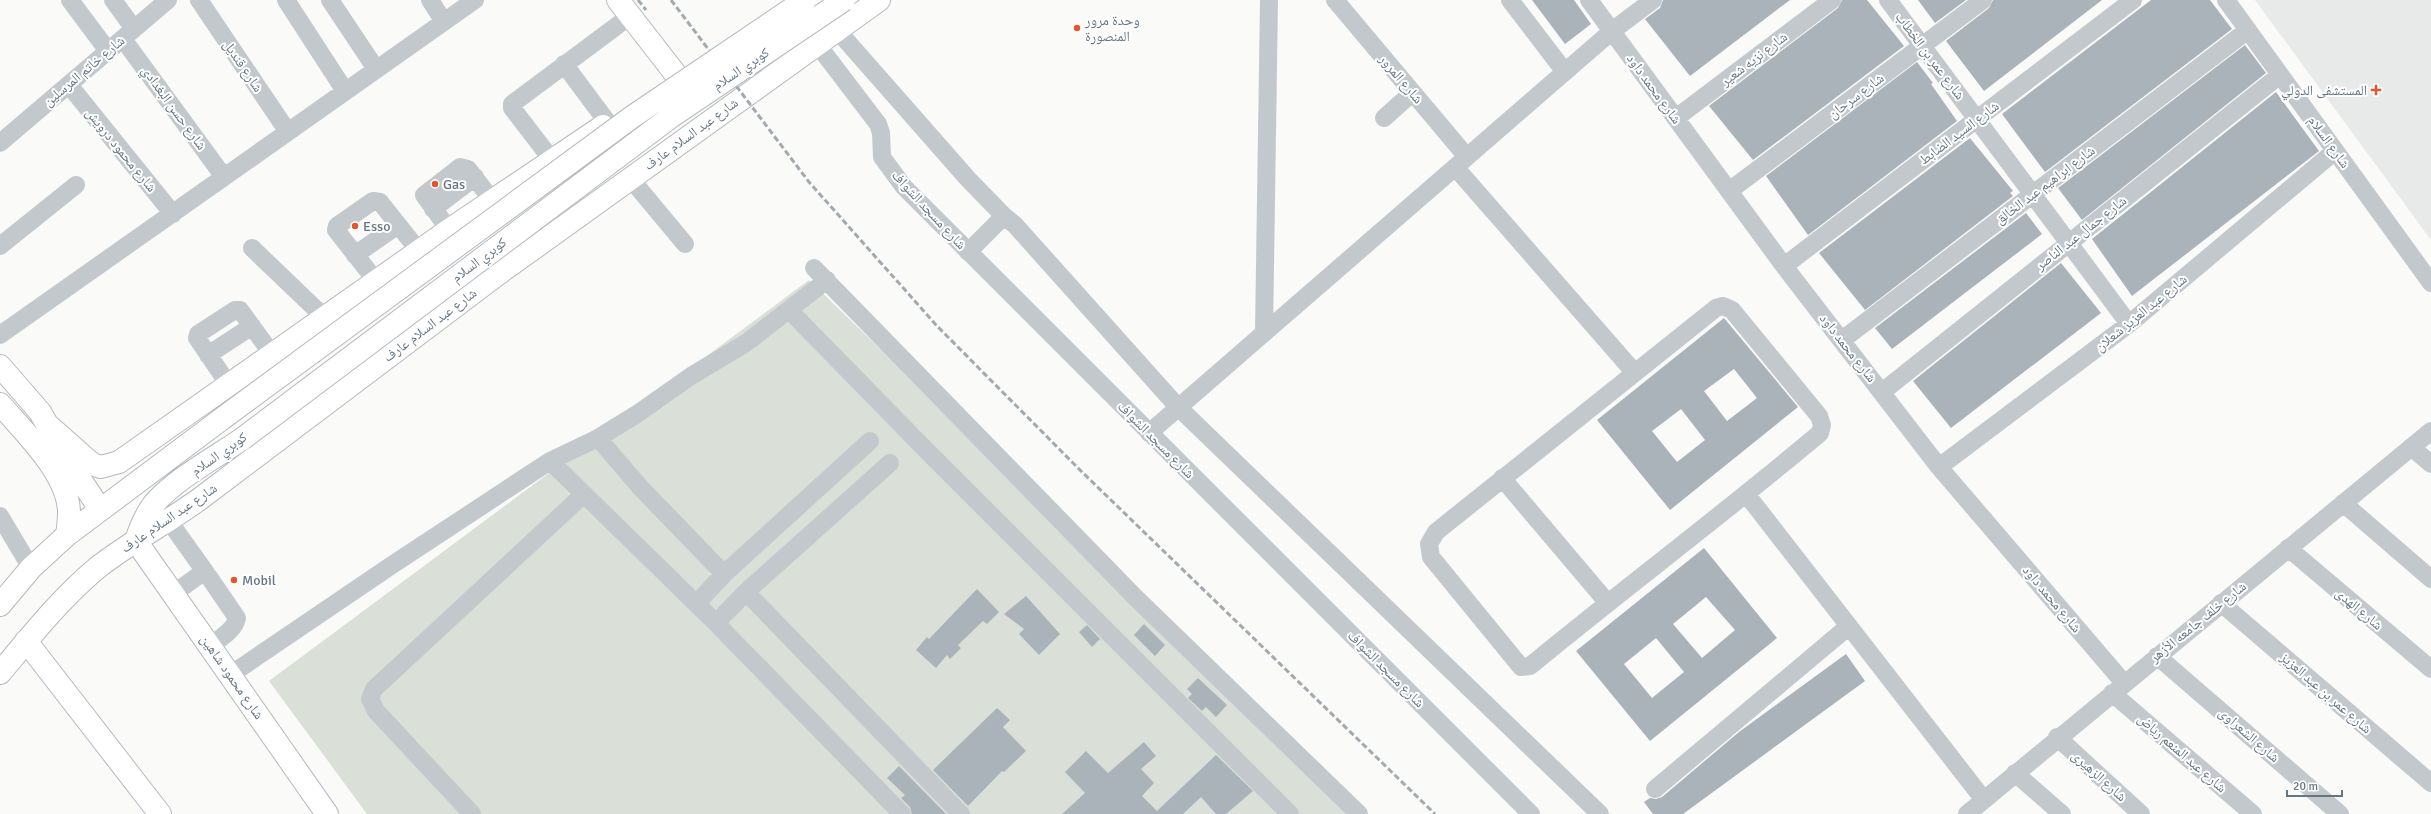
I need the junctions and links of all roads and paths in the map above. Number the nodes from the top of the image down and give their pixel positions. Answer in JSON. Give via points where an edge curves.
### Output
{"nodes":[{"id":1,"x":70,"y":0,"type":"edge"},
{"id":2,"x":112,"y":0,"type":"edge"},
{"id":3,"x":168,"y":0,"type":"edge"},
{"id":4,"x":199,"y":0,"type":"edge"},
{"id":5,"x":286,"y":0,"type":"edge"},
{"id":6,"x":330,"y":0,"type":"edge"},
{"id":7,"x":430,"y":0,"type":"edge"},
{"id":8,"x":475,"y":0,"type":"edge"},
{"id":9,"x":787,"y":0,"type":"edge"},
{"id":10,"x":805,"y":0,"type":"edge"},
{"id":11,"x":844,"y":0,"type":"edge"},
{"id":12,"x":1269,"y":0,"type":"edge"},
{"id":13,"x":1335,"y":0,"type":"edge"},
{"id":14,"x":1510,"y":0,"type":"edge"},
{"id":15,"x":1589,"y":0,"type":"edge"},
{"id":16,"x":1653,"y":0,"type":"edge"},
{"id":17,"x":1832,"y":0,"type":"edge"},
{"id":18,"x":1888,"y":0,"type":"edge"},
{"id":19,"x":1983,"y":0,"type":"edge"},
{"id":20,"x":2133,"y":0,"type":"edge"},
{"id":21,"x":2226,"y":0,"type":"edge"},
{"id":22,"x":870,"y":3,"type":"edge"},
{"id":23,"x":624,"y":8,"type":"edge"},
{"id":24,"x":444,"y":22,"type":"junction"},
{"id":25,"x":837,"y":30,"type":"junction"},
{"id":26,"x":2248,"y":30,"type":"junction"},
{"id":27,"x":1612,"y":31,"type":"junction"},
{"id":28,"x":128,"y":34,"type":"junction"},
{"id":29,"x":817,"y":44,"type":"junction"},
{"id":30,"x":1922,"y":46,"type":"junction"},
{"id":31,"x":108,"y":51,"type":"junction"},
{"id":32,"x":564,"y":64,"type":"junction"},
{"id":33,"x":376,"y":69,"type":"junction"},
{"id":34,"x":1565,"y":72,"type":"junction"},
{"id":35,"x":2280,"y":75,"type":"junction"},
{"id":36,"x":677,"y":76,"type":"junction"},
{"id":37,"x":69,"y":85,"type":"junction"},
{"id":38,"x":345,"y":91,"type":"junction"},
{"id":39,"x":1412,"y":93,"type":"junction"},
{"id":40,"x":633,"y":106,"type":"junction"},
{"id":41,"x":1384,"y":118,"type":"dead end"},
{"id":42,"x":1676,"y":118,"type":"junction"},
{"id":43,"x":1977,"y":119,"type":"junction"},
{"id":44,"x":608,"y":123,"type":"junction"},
{"id":45,"x":288,"y":132,"type":"junction"},
{"id":46,"x":0,"y":143,"type":"edge"},
{"id":47,"x":2335,"y":150,"type":"junction"},
{"id":48,"x":668,"y":151,"type":"junction"},
{"id":49,"x":552,"y":160,"type":"junction"},
{"id":50,"x":1461,"y":162,"type":"junction"},
{"id":51,"x":224,"y":177,"type":"junction"},
{"id":52,"x":630,"y":178,"type":"junction"},
{"id":53,"x":76,"y":185,"type":"dead end"},
{"id":54,"x":1729,"y":191,"type":"junction"},
{"id":55,"x":2032,"y":194,"type":"junction"},
{"id":56,"x":492,"y":200,"type":"junction"},
{"id":57,"x":173,"y":214,"type":"junction"},
{"id":58,"x":1004,"y":216,"type":"junction"},
{"id":59,"x":398,"y":224,"type":"junction"},
{"id":60,"x":452,"y":228,"type":"junction"},
{"id":61,"x":2069,"y":243,"type":"junction"},
{"id":62,"x":684,"y":244,"type":"dead end"},
{"id":63,"x":0,"y":246,"type":"edge"},
{"id":64,"x":252,"y":248,"type":"dead end"},
{"id":65,"x":419,"y":251,"type":"junction"},
{"id":66,"x":968,"y":252,"type":"junction"},
{"id":67,"x":355,"y":255,"type":"junction"},
{"id":68,"x":1784,"y":266,"type":"junction"},
{"id":69,"x":498,"y":274,"type":"junction"},
{"id":70,"x":376,"y":281,"type":"junction"},
{"id":71,"x":2431,"y":283,"type":"edge"},
{"id":72,"x":789,"y":310,"type":"junction"},
{"id":73,"x":324,"y":317,"type":"junction"},
{"id":74,"x":2129,"y":324,"type":"junction"},
{"id":75,"x":1264,"y":333,"type":"junction"},
{"id":76,"x":0,"y":334,"type":"edge"},
{"id":77,"x":1842,"y":340,"type":"junction"},
{"id":78,"x":272,"y":354,"type":"junction"},
{"id":79,"x":0,"y":366,"type":"edge"},
{"id":80,"x":1635,"y":373,"type":"junction"},
{"id":81,"x":229,"y":385,"type":"junction"},
{"id":82,"x":1882,"y":392,"type":"junction"},
{"id":83,"x":0,"y":404,"type":"edge"},
{"id":84,"x":1178,"y":407,"type":"junction"},
{"id":85,"x":49,"y":426,"type":"junction"},
{"id":86,"x":2431,"y":431,"type":"edge"},
{"id":87,"x":1149,"y":433,"type":"junction"},
{"id":88,"x":598,"y":438,"type":"junction"},
{"id":89,"x":870,"y":441,"type":"dead end"},
{"id":90,"x":2411,"y":447,"type":"junction"},
{"id":91,"x":550,"y":461,"type":"junction"},
{"id":92,"x":890,"y":464,"type":"dead end"},
{"id":93,"x":2431,"y":464,"type":"edge"},
{"id":94,"x":1940,"y":466,"type":"junction"},
{"id":95,"x":1502,"y":478,"type":"junction"},
{"id":96,"x":584,"y":494,"type":"junction"},
{"id":97,"x":1747,"y":495,"type":"junction"},
{"id":98,"x":2343,"y":503,"type":"junction"},
{"id":99,"x":100,"y":509,"type":"junction"},
{"id":100,"x":0,"y":516,"type":"edge"},
{"id":101,"x":170,"y":521,"type":"junction"},
{"id":102,"x":67,"y":535,"type":"junction"},
{"id":103,"x":136,"y":541,"type":"junction"},
{"id":104,"x":2288,"y":548,"type":"junction"},
{"id":105,"x":31,"y":568,"type":"junction"},
{"id":106,"x":206,"y":573,"type":"junction"},
{"id":107,"x":724,"y":574,"type":"junction"},
{"id":108,"x":2431,"y":579,"type":"edge"},
{"id":109,"x":746,"y":592,"type":"junction"},
{"id":110,"x":173,"y":594,"type":"junction"},
{"id":111,"x":1607,"y":602,"type":"junction"},
{"id":112,"x":2221,"y":603,"type":"junction"},
{"id":113,"x":696,"y":604,"type":"junction"},
{"id":114,"x":0,"y":605,"type":"edge"},
{"id":115,"x":716,"y":622,"type":"junction"},
{"id":116,"x":1849,"y":626,"type":"junction"},
{"id":117,"x":26,"y":641,"type":"junction"},
{"id":118,"x":210,"y":646,"type":"junction"},
{"id":119,"x":2157,"y":656,"type":"junction"},
{"id":120,"x":2431,"y":669,"type":"edge"},
{"id":121,"x":0,"y":673,"type":"edge"},
{"id":122,"x":230,"y":675,"type":"junction"},
{"id":123,"x":2118,"y":688,"type":"junction"},
{"id":124,"x":2057,"y":737,"type":"junction"},
{"id":125,"x":2015,"y":773,"type":"junction"},
{"id":126,"x":2428,"y":775,"type":"edge"},
{"id":127,"x":1655,"y":789,"type":"dead end"},
{"id":128,"x":1984,"y":800,"type":"junction"},
{"id":129,"x":160,"y":814,"type":"edge"},
{"id":130,"x":327,"y":814,"type":"edge"},
{"id":131,"x":472,"y":814,"type":"edge"},
{"id":132,"x":902,"y":814,"type":"edge"},
{"id":133,"x":961,"y":814,"type":"edge"},
{"id":134,"x":1290,"y":814,"type":"edge"},
{"id":135,"x":1359,"y":814,"type":"edge"},
{"id":136,"x":1532,"y":814,"type":"edge"},
{"id":137,"x":1600,"y":814,"type":"edge"},
{"id":138,"x":1967,"y":814,"type":"edge"},
{"id":139,"x":2062,"y":814,"type":"edge"},
{"id":140,"x":2141,"y":814,"type":"edge"},
{"id":141,"x":2253,"y":814,"type":"edge"},
{"id":142,"x":2340,"y":814,"type":"edge"}],
"edges":[{"from":1,"to":31,"type":"street"},
{"from":2,"to":28,"type":"street","name":"شارع حسن البغدادي"},
{"from":3,"to":28,"type":"street","name":"شارع خاتم المرسلين"},
{"from":4,"to":45,"type":"street","name":"شارع قنديل"},
{"from":5,"to":38,"type":"street"},
{"from":6,"to":33,"type":"street"},
{"from":7,"to":24,"type":"street"},
{"from":8,"to":24,"type":"street"},
{"from":9,"to":36,"type":"main road"},
{"from":10,"to":99,"type":"main road","name":"كوبري السلام","bridge":true,"via":[[632,117]]},
{"from":11,"to":103,"type":"main road","name":"كوبري السلام","bridge":true,"via":[[665,120],[242,438],[166,492],[153,505],[143,521]]},
{"from":12,"to":75,"type":"street"},
{"from":13,"to":39,"type":"street","name":"شارع المرور"},
{"from":14,"to":34,"type":"street"},
{"from":15,"to":27,"type":"street","name":"شارع محمد داود"},
{"from":16,"to":27,"type":"street"},
{"from":17,"to":42,"type":"street","name":"شارع نزيه شعير"},
{"from":18,"to":30,"type":"street","name":"شارع عمر بن الخطاب"},
{"from":19,"to":30,"type":"street","name":"شارع سرحان"},
{"from":20,"to":43,"type":"street","name":"شارع السيد الضابط"},
{"from":21,"to":26,"type":"street","name":"شارع السلام"},
{"from":22,"to":25,"type":"main road","name":"شارع عبد السلام عارف"},
{"from":23,"to":32,"type":"street"},
{"from":23,"to":36,"type":"main road"},
{"from":24,"to":33,"type":"street"},
{"from":25,"to":29,"type":"main road","name":"شارع عبد السلام عارف"},
{"from":25,"to":58,"type":"street","via":[[968,179]]},
{"from":26,"to":35,"type":"street","name":"شارع السلام"},
{"from":26,"to":55,"type":"street","name":"شارع ابراهيم عبد الخالق"},
{"from":27,"to":34,"type":"street"},
{"from":27,"to":42,"type":"street","name":"شارع محمد داود"},
{"from":28,"to":31,"type":"street","name":"شارع خاتم المرسلين"},
{"from":28,"to":51,"type":"street","name":"شارع حسن البغدادي"},
{"from":29,"to":48,"type":"main road","name":"شارع عبد السلام عارف"},
{"from":29,"to":66,"type":"street","name":"شارع مسجد الشواف","via":[[878,124],[882,157],[892,173]]},
{"from":30,"to":43,"type":"street","name":"شارع عمر بن الخطاب"},
{"from":30,"to":54,"type":"street","name":"شارع سرحان"},
{"from":31,"to":37,"type":"street","name":"شارع خاتم المرسلين"},
{"from":32,"to":44,"type":"street"},
{"from":32,"to":49,"type":"street","via":[[512,104],[512,108]]},
{"from":33,"to":38,"type":"street"},
{"from":34,"to":50,"type":"street"},
{"from":35,"to":47,"type":"street","name":"شارع السلام"},
{"from":35,"to":61,"type":"street","name":"شارع جمال عبد الناصر"},
{"from":36,"to":40,"type":"main road"},
{"from":37,"to":46,"type":"street","name":"شارع خاتم المرسلين"},
{"from":37,"to":57,"type":"street","name":"شارع محمود درويش"},
{"from":38,"to":45,"type":"street"},
{"from":39,"to":41,"type":"street"},
{"from":39,"to":50,"type":"street","name":"شارع المرور"},
{"from":40,"to":44,"type":"main road"},
{"from":40,"to":48,"type":"main road"},
{"from":42,"to":54,"type":"street","name":"شارع محمد داود"},
{"from":43,"to":55,"type":"street","name":"شارع عمر بن الخطاب"},
{"from":43,"to":68,"type":"street","name":"شارع السيد الضابط"},
{"from":44,"to":49,"type":"main road"},
{"from":45,"to":51,"type":"street"},
{"from":47,"to":71,"type":"street","name":"شارع السلام"},
{"from":47,"to":74,"type":"street","name":"شارع عبد العزيز شعلان"},
{"from":48,"to":52,"type":"main road","name":"شارع عبد السلام عارف"},
{"from":49,"to":56,"type":"main road"},
{"from":50,"to":75,"type":"street"},
{"from":50,"to":80,"type":"street","name":"شارع المرور"},
{"from":51,"to":57,"type":"street"},
{"from":52,"to":62,"type":"street"},
{"from":52,"to":69,"type":"main road","name":"شارع عبد السلام عارف"},
{"from":53,"to":63,"type":"street"},
{"from":54,"to":68,"type":"street","name":"شارع محمد داود"},
{"from":55,"to":61,"type":"street","name":"شارع عمر بن الخطاب"},
{"from":55,"to":77,"type":"street","name":"شارع ابراهيم عبد الخالق"},
{"from":56,"to":60,"type":"main road"},
{"from":56,"to":60,"type":"street","via":[[463,166],[425,192],[424,198]]},
{"from":57,"to":76,"type":"street"},
{"from":58,"to":66,"type":"street"},
{"from":58,"to":84,"type":"street","via":[[1015,224]]},
{"from":59,"to":65,"type":"street"},
{"from":59,"to":67,"type":"street"},
{"from":59,"to":67,"type":"street","via":[[380,202],[373,201],[336,228]]},
{"from":60,"to":65,"type":"main road"},
{"from":60,"to":69,"type":"main road"},
{"from":61,"to":74,"type":"street","name":"شارع عمر بن الخطاب"},
{"from":61,"to":82,"type":"street","name":"شارع جمال عبد الناصر"},
{"from":64,"to":73,"type":"street"},
{"from":65,"to":70,"type":"main road"},
{"from":66,"to":87,"type":"street","name":"شارع مسجد الشواف"},
{"from":67,"to":70,"type":"street"},
{"from":68,"to":77,"type":"street","name":"شارع محمد داود"},
{"from":69,"to":101,"type":"main road","name":"شارع عبد السلام عارف"},
{"from":70,"to":73,"type":"main road"},
{"from":72,"to":88,"type":"street","via":[[746,343]]},
{"from":72,"to":134,"type":"street"},
{"from":72,"to":135,"type":"street","via":[[820,274],[1136,598]]},
{"from":73,"to":78,"type":"main road"},
{"from":74,"to":94,"type":"street","name":"شارع عبد العزيز شعلان"},
{"from":75,"to":84,"type":"street"},
{"from":77,"to":82,"type":"street","name":"شارع محمد داود"},
{"from":78,"to":81,"type":"main road"},
{"from":78,"to":81,"type":"street","via":[[252,326],[208,355]]},
{"from":79,"to":85,"type":"main road"},
{"from":80,"to":95,"type":"street"},
{"from":80,"to":97,"type":"street","via":[[1716,308],[1723,306],[1732,310],[1819,416],[1822,425],[1820,433]]},
{"from":81,"to":85,"type":"main road","via":[[132,454],[110,466],[92,464]]},
{"from":82,"to":94,"type":"street","name":"شارع محمد داود"},
{"from":83,"to":102,"type":"main road","via":[[40,450],[65,491],[69,512]]},
{"from":84,"to":87,"type":"street"},
{"from":84,"to":137,"type":"street"},
{"from":85,"to":99,"type":"main road","via":[[68,462]]},
{"from":86,"to":90,"type":"street","name":"شارع خلف جامعه الأزهر"},
{"from":87,"to":136,"type":"street","name":"شارع مسجد الشواف"},
{"from":88,"to":91,"type":"street"},
{"from":88,"to":107,"type":"street","via":[[639,486]]},
{"from":89,"to":107,"type":"street"},
{"from":90,"to":93,"type":"street"},
{"from":90,"to":98,"type":"street","name":"شارع خلف جامعه الأزهر"},
{"from":91,"to":96,"type":"street"},
{"from":91,"to":122,"type":"street"},
{"from":92,"to":109,"type":"street"},
{"from":94,"to":123,"type":"street","name":"شارع محمد داود"},
{"from":95,"to":111,"type":"street"},
{"from":95,"to":111,"type":"street","via":[[1436,532],[1428,544],[1431,557],[1521,667],[1530,666]]},
{"from":96,"to":113,"type":"street"},
{"from":96,"to":131,"type":"street","via":[[374,689],[370,699],[376,711]]},
{"from":97,"to":111,"type":"street"},
{"from":97,"to":116,"type":"street"},
{"from":98,"to":104,"type":"street","name":"شارع خلف جامعه الأزهر"},
{"from":98,"to":108,"type":"street"},
{"from":99,"to":102,"type":"main road"},
{"from":100,"to":105,"type":"street"},
{"from":101,"to":103,"type":"main road","name":"شارع عبد السلام عارف"},
{"from":101,"to":106,"type":"street"},
{"from":102,"to":105,"type":"main road"},
{"from":103,"to":110,"type":"main road","name":"شارع محمود شاهين"},
{"from":103,"to":117,"type":"main road","name":"شارع عبد السلام عارف","via":[[97,569],[59,603]]},
{"from":104,"to":112,"type":"street","name":"شارع خلف جامعه الأزهر"},
{"from":104,"to":120,"type":"street","name":"شارع الهدى"},
{"from":105,"to":114,"type":"main road"},
{"from":106,"to":110,"type":"street","via":[[202,573]]},
{"from":106,"to":118,"type":"street","via":[[237,618],[232,628]]},
{"from":107,"to":113,"type":"street"},
{"from":109,"to":115,"type":"street"},
{"from":109,"to":133,"type":"street"},
{"from":110,"to":118,"type":"main road","name":"شارع محمود شاهين"},
{"from":112,"to":119,"type":"street","name":"شارع خلف جامعه الأزهر"},
{"from":112,"to":126,"type":"street","name":"شارع عمر بن عبد العزيز"},
{"from":113,"to":115,"type":"street"},
{"from":115,"to":132,"type":"street"},
{"from":116,"to":127,"type":"street"},
{"from":116,"to":128,"type":"street"},
{"from":117,"to":121,"type":"main road","name":"شارع عبد السلام عارف"},
{"from":117,"to":129,"type":"main road"},
{"from":118,"to":122,"type":"main road","name":"شارع محمود شاهين"},
{"from":119,"to":123,"type":"street","name":"شارع خلف جامعه الأزهر"},
{"from":119,"to":142,"type":"street","name":"شارع الشعراوى"},
{"from":122,"to":130,"type":"main road","name":"شارع محمود شاهين"},
{"from":123,"to":124,"type":"street","name":"شارع خلف جامعه الأزهر"},
{"from":123,"to":141,"type":"street","name":"شارع عبد المنعم رياض"},
{"from":124,"to":125,"type":"street","name":"شارع خلف جامعه الأزهر"},
{"from":124,"to":140,"type":"street","name":"شارع الزهيرى"},
{"from":125,"to":128,"type":"street","name":"شارع خلف جامعه الأزهر"},
{"from":125,"to":139,"type":"street"},
{"from":128,"to":138,"type":"street","name":"شارع خلف جامعه الأزهر"}]}
